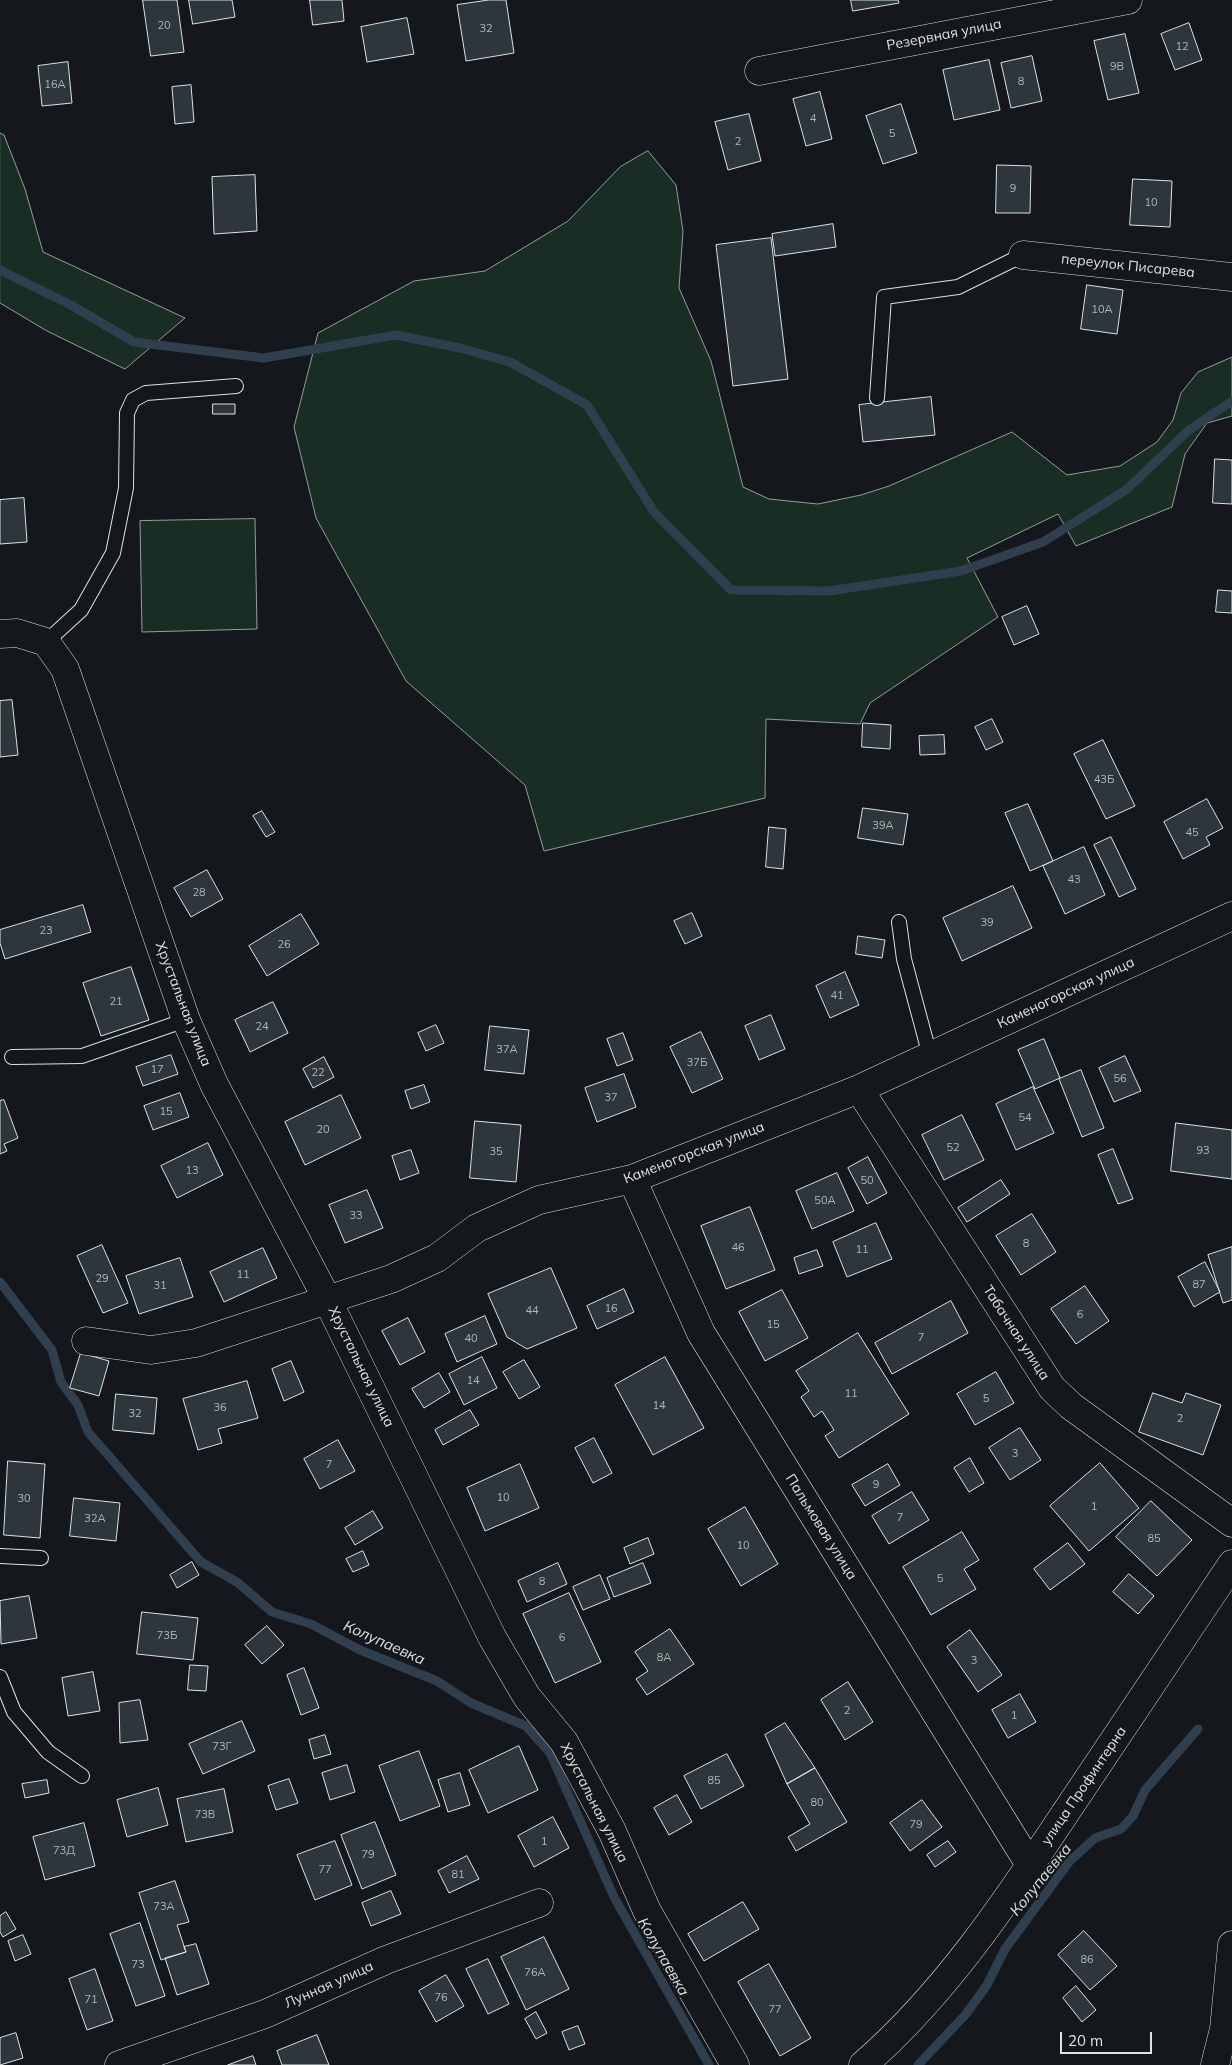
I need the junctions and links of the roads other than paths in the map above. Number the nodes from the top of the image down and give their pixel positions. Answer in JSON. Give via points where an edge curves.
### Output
{"nodes":[{"id":1,"x":1128,"y":0,"type":"edge"},
{"id":2,"x":759,"y":71,"type":"dead end"},
{"id":3,"x":1023,"y":255,"type":"joint"},
{"id":4,"x":1232,"y":277,"type":"edge"},
{"id":5,"x":236,"y":386,"type":"dead end"},
{"id":6,"x":877,"y":398,"type":"dead end"},
{"id":7,"x":0,"y":634,"type":"edge"},
{"id":8,"x":46,"y":642,"type":"junction"},
{"id":9,"x":1232,"y":916,"type":"edge"},
{"id":10,"x":899,"y":922,"type":"dead end"},
{"id":11,"x":186,"y":1020,"type":"junction"},
{"id":12,"x":930,"y":1056,"type":"junction"},
{"id":13,"x":12,"y":1057,"type":"dead end"},
{"id":14,"x":859,"y":1088,"type":"junction"},
{"id":15,"x":632,"y":1178,"type":"junction"},
{"id":16,"x":327,"y":1299,"type":"junction"},
{"id":17,"x":86,"y":1341,"type":"dead end"},
{"id":18,"x":1232,"y":1523,"type":"edge"},
{"id":19,"x":0,"y":1556,"type":"edge"},
{"id":20,"x":41,"y":1558,"type":"dead end"},
{"id":21,"x":1232,"y":1564,"type":"edge"},
{"id":22,"x":0,"y":1677,"type":"edge"},
{"id":23,"x":82,"y":1776,"type":"dead end"},
{"id":24,"x":1030,"y":1865,"type":"junction"},
{"id":25,"x":539,"y":1903,"type":"dead end"},
{"id":26,"x":1232,"y":1945,"type":"edge"},
{"id":27,"x":119,"y":2065,"type":"edge"},
{"id":28,"x":734,"y":2065,"type":"edge"},
{"id":29,"x":863,"y":2065,"type":"edge"},
{"id":30,"x":1215,"y":2065,"type":"edge"}],
"edges":[{"from":1,"to":2,"type":"street","name":"Резервная улица"},
{"from":3,"to":4,"type":"street","name":"переулок Писарева"},
{"from":3,"to":6,"type":"lane","via":[[958,287],[884,297]]},
{"from":5,"to":8,"type":"lane","via":[[146,393],[133,400],[127,413],[126,488],[113,553],[80,610]]},
{"from":7,"to":8,"type":"street","via":[[17,633]]},
{"from":8,"to":11,"type":"street","name":"Хрустальная улица","via":[[65,669]]},
{"from":9,"to":12,"type":"street","name":"Каменогорская улица"},
{"from":10,"to":12,"type":"lane","via":[[904,959]]},
{"from":11,"to":13,"type":"lane","via":[[82,1056]]},
{"from":11,"to":16,"type":"street","name":"Хрустальная улица","via":[[214,1084]]},
{"from":12,"to":14,"type":"street","name":"Каменогорская улица"},
{"from":14,"to":15,"type":"street","name":"Каменогорская улица"},
{"from":14,"to":18,"type":"street","name":"Табачная улица","via":[[1052,1388],[1071,1406]]},
{"from":15,"to":16,"type":"street","name":"Каменогорская улица","via":[[538,1200],[477,1228],[437,1258],[391,1279]]},
{"from":15,"to":24,"type":"street","name":"Пальмовая улица","via":[[701,1333]]},
{"from":16,"to":17,"type":"street","name":"Каменогорская улица","via":[[196,1343],[151,1350]]},
{"from":16,"to":28,"type":"street","name":"Хрустальная улица","via":[[492,1638],[528,1697],[564,1742],[612,1831],[647,1911]]},
{"from":19,"to":20,"type":"lane"},
{"from":21,"to":24,"type":"street","name":"улица Профинтерна"},
{"from":22,"to":23,"type":"lane","via":[[14,1712],[48,1752]]},
{"from":24,"to":29,"type":"street","name":"улица Профинтерна","via":[[940,1986]]},
{"from":25,"to":27,"type":"street","name":"Лунная улица","via":[[386,1960],[265,2014]]},
{"from":26,"to":30,"type":"street","via":[[1224,2029]]}]}
